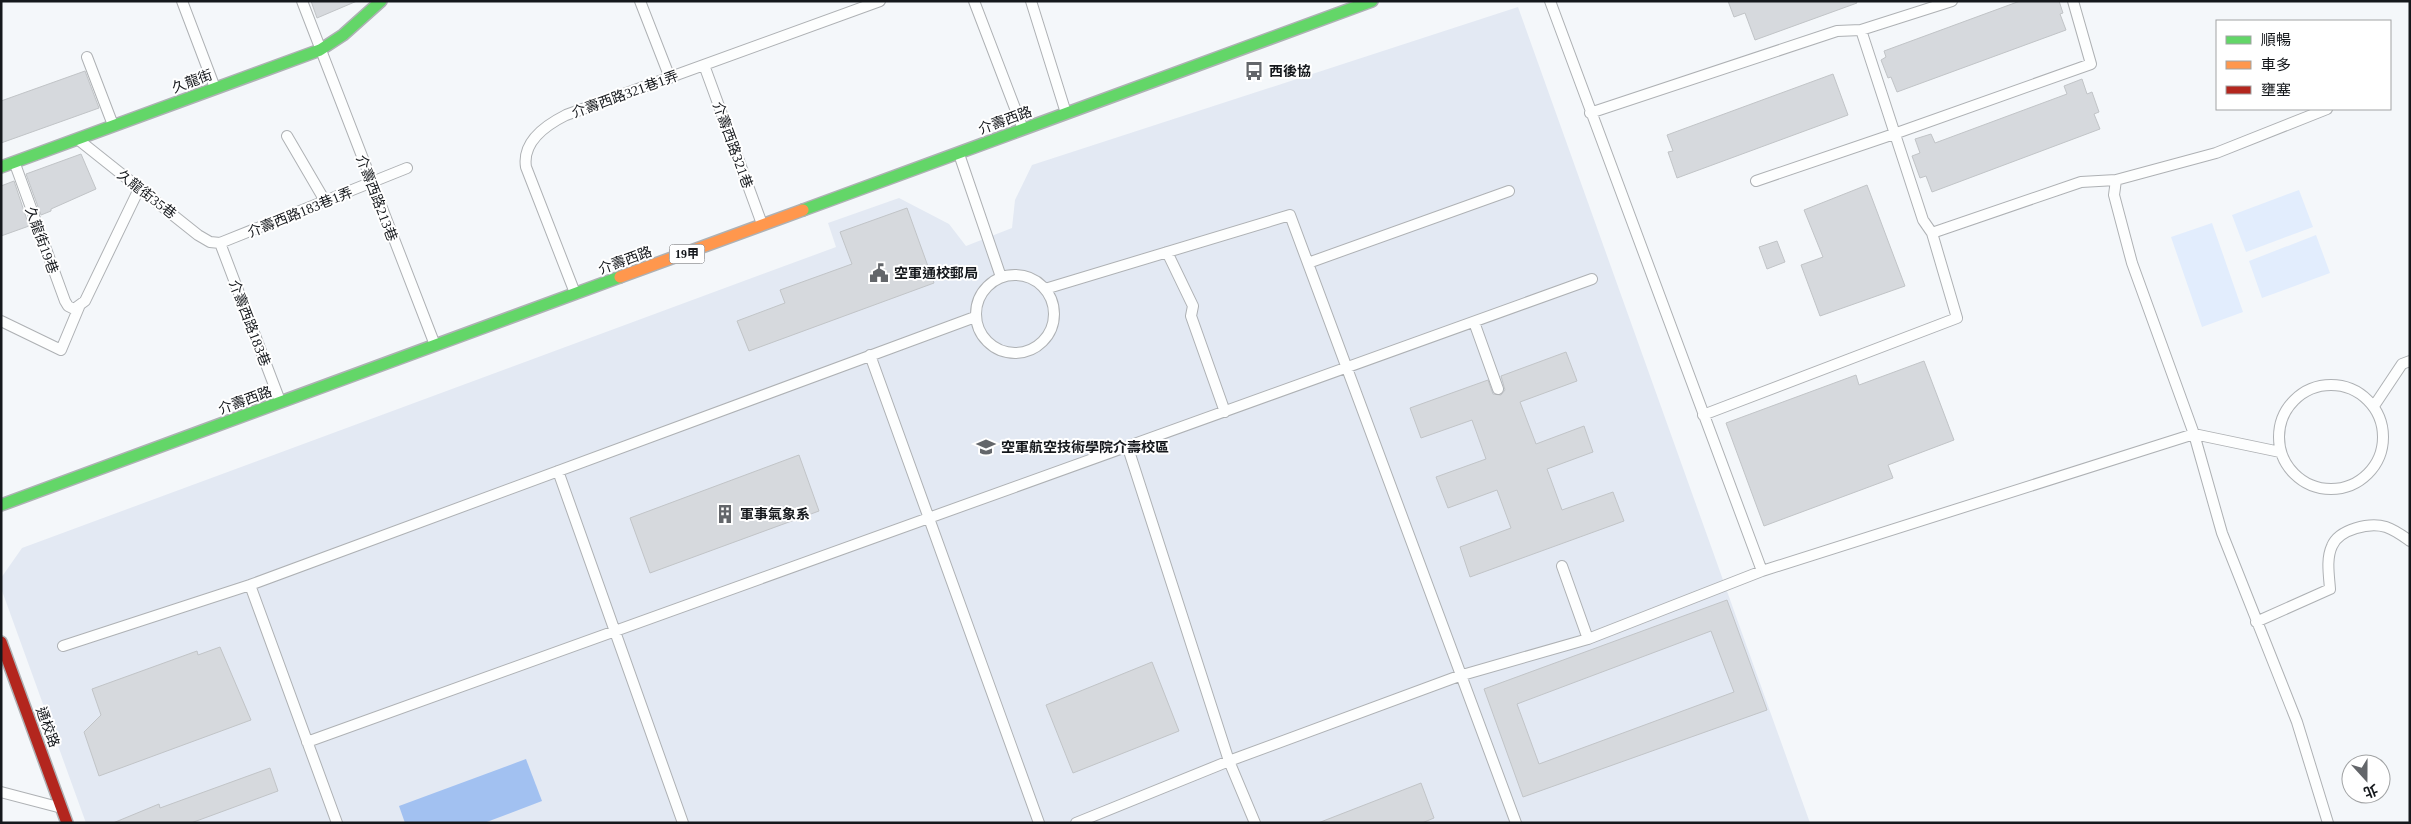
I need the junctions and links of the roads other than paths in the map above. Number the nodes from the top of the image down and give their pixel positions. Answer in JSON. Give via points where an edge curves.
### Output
{"nodes":[{"id":1,"x":182,"y":1,"type":"edge"},
{"id":2,"x":302,"y":1,"type":"edge"},
{"id":3,"x":381,"y":1,"type":"edge"},
{"id":4,"x":640,"y":1,"type":"edge"},
{"id":5,"x":880,"y":1,"type":"edge"},
{"id":6,"x":974,"y":1,"type":"edge"},
{"id":7,"x":1031,"y":1,"type":"edge"},
{"id":8,"x":1372,"y":1,"type":"edge"},
{"id":9,"x":1550,"y":1,"type":"edge"},
{"id":10,"x":1952,"y":1,"type":"edge"},
{"id":11,"x":2073,"y":1,"type":"edge"},
{"id":12,"x":1861,"y":30,"type":"junction"},
{"id":13,"x":320,"y":50,"type":"junction"},
{"id":14,"x":87,"y":57,"type":"dead end"},
{"id":15,"x":704,"y":65,"type":"junction"},
{"id":16,"x":670,"y":78,"type":"junction"},
{"id":17,"x":215,"y":89,"type":"junction"},
{"id":18,"x":2325,"y":110,"type":"edge"},
{"id":19,"x":1590,"y":113,"type":"junction"},
{"id":20,"x":1066,"y":114,"type":"junction"},
{"id":21,"x":113,"y":126,"type":"junction"},
{"id":22,"x":1023,"y":130,"type":"junction"},
{"id":23,"x":1894,"y":134,"type":"junction"},
{"id":24,"x":287,"y":136,"type":"dead end"},
{"id":25,"x":77,"y":139,"type":"junction"},
{"id":26,"x":959,"y":154,"type":"junction"},
{"id":27,"x":14,"y":162,"type":"junction"},
{"id":28,"x":1,"y":167,"type":"edge"},
{"id":29,"x":407,"y":168,"type":"dead end"},
{"id":30,"x":2116,"y":180,"type":"junction"},
{"id":31,"x":1756,"y":181,"type":"dead end"},
{"id":32,"x":371,"y":183,"type":"junction"},
{"id":33,"x":139,"y":188,"type":"junction"},
{"id":34,"x":1509,"y":191,"type":"dead end"},
{"id":35,"x":325,"y":201,"type":"junction"},
{"id":36,"x":762,"y":226,"type":"junction"},
{"id":37,"x":1932,"y":233,"type":"junction"},
{"id":38,"x":220,"y":243,"type":"junction"},
{"id":39,"x":1167,"y":252,"type":"junction"},
{"id":40,"x":1308,"y":264,"type":"junction"},
{"id":41,"x":1001,"y":278,"type":"junction"},
{"id":42,"x":1592,"y":279,"type":"dead end"},
{"id":43,"x":1046,"y":289,"type":"junction"},
{"id":44,"x":576,"y":294,"type":"junction"},
{"id":45,"x":79,"y":307,"type":"junction"},
{"id":46,"x":976,"y":317,"type":"junction"},
{"id":47,"x":1,"y":321,"type":"edge"},
{"id":48,"x":1474,"y":322,"type":"junction"},
{"id":49,"x":435,"y":346,"type":"junction"},
{"id":50,"x":870,"y":355,"type":"junction"},
{"id":51,"x":2410,"y":361,"type":"edge"},
{"id":52,"x":1347,"y":368,"type":"junction"},
{"id":53,"x":1498,"y":389,"type":"dead end"},
{"id":54,"x":281,"y":403,"type":"junction"},
{"id":55,"x":2374,"y":406,"type":"junction"},
{"id":56,"x":1225,"y":412,"type":"junction"},
{"id":57,"x":1704,"y":415,"type":"junction"},
{"id":58,"x":2194,"y":434,"type":"junction"},
{"id":59,"x":1128,"y":448,"type":"junction"},
{"id":60,"x":2280,"y":452,"type":"junction"},
{"id":61,"x":558,"y":471,"type":"junction"},
{"id":62,"x":1,"y":506,"type":"edge"},
{"id":63,"x":930,"y":519,"type":"junction"},
{"id":64,"x":2410,"y":541,"type":"edge"},
{"id":65,"x":1562,"y":566,"type":"dead end"},
{"id":66,"x":1762,"y":571,"type":"junction"},
{"id":67,"x":250,"y":585,"type":"junction"},
{"id":68,"x":2256,"y":622,"type":"junction"},
{"id":69,"x":616,"y":631,"type":"junction"},
{"id":70,"x":1588,"y":639,"type":"junction"},
{"id":71,"x":1,"y":642,"type":"edge"},
{"id":72,"x":64,"y":646,"type":"dead end"},
{"id":73,"x":1460,"y":676,"type":"junction"},
{"id":74,"x":307,"y":742,"type":"junction"},
{"id":75,"x":1229,"y":761,"type":"junction"},
{"id":76,"x":1,"y":792,"type":"edge"},
{"id":77,"x":62,"y":808,"type":"junction"},
{"id":78,"x":66,"y":823,"type":"edge"},
{"id":79,"x":337,"y":823,"type":"edge"},
{"id":80,"x":683,"y":823,"type":"edge"},
{"id":81,"x":1039,"y":823,"type":"edge"},
{"id":82,"x":1076,"y":823,"type":"edge"},
{"id":83,"x":1254,"y":823,"type":"edge"},
{"id":84,"x":1516,"y":823,"type":"edge"},
{"id":85,"x":2328,"y":823,"type":"edge"}],
"edges":[{"from":1,"to":17,"type":"lane"},
{"from":2,"to":13,"type":"lane","name":"介壽西路213巷"},
{"from":3,"to":13,"type":"main road","name":"久龍街","via":[[343,35]]},
{"from":4,"to":16,"type":"lane"},
{"from":5,"to":15,"type":"lane","name":"介壽西路321巷1弄"},
{"from":6,"to":22,"type":"lane"},
{"from":7,"to":20,"type":"lane"},
{"from":8,"to":20,"type":"main road","name":"介壽西路","number":"19甲"},
{"from":9,"to":19,"type":"lane"},
{"from":10,"to":12,"type":"lane"},
{"from":11,"to":23,"type":"lane","via":[[2091,64]]},
{"from":12,"to":19,"type":"lane","via":[[1837,31]]},
{"from":12,"to":23,"type":"lane"},
{"from":13,"to":17,"type":"main road","name":"久龍街"},
{"from":13,"to":32,"type":"lane","name":"介壽西路213巷"},
{"from":14,"to":21,"type":"lane"},
{"from":15,"to":16,"type":"lane","name":"介壽西路321巷1弄"},
{"from":15,"to":36,"type":"lane","name":"介壽西路321巷"},
{"from":16,"to":44,"type":"lane","name":"介壽西路321巷1弄","via":[[566,115],[553,122],[526,150],[526,167]]},
{"from":17,"to":21,"type":"main road","name":"久龍街"},
{"from":18,"to":30,"type":"lane","via":[[2216,153]]},
{"from":19,"to":57,"type":"lane"},
{"from":20,"to":22,"type":"main road","name":"介壽西路","number":"19甲"},
{"from":21,"to":25,"type":"main road","name":"久龍街"},
{"from":22,"to":26,"type":"main road","name":"介壽西路","number":"19甲"},
{"from":23,"to":31,"type":"lane"},
{"from":23,"to":37,"type":"lane","via":[[1923,220]]},
{"from":24,"to":35,"type":"lane"},
{"from":25,"to":27,"type":"main road","name":"久龍街"},
{"from":25,"to":33,"type":"lane","name":"久龍街35巷"},
{"from":26,"to":36,"type":"main road","name":"介壽西路","number":"19甲"},
{"from":26,"to":41,"type":"lane"},
{"from":27,"to":28,"type":"main road","name":"久龍街"},
{"from":27,"to":45,"type":"lane","name":"久龍街19巷","via":[[65,301],[74,309]]},
{"from":29,"to":32,"type":"lane","name":"介壽西路183巷1弄"},
{"from":30,"to":37,"type":"lane","via":[[2081,182]]},
{"from":30,"to":58,"type":"lane","via":[[2114,195],[2132,263]]},
{"from":32,"to":35,"type":"lane","name":"介壽西路183巷1弄"},
{"from":32,"to":49,"type":"lane","name":"介壽西路213巷"},
{"from":33,"to":38,"type":"lane","name":"久龍街35巷","via":[[198,234],[210,242]]},
{"from":33,"to":45,"type":"lane","via":[[85,301]]},
{"from":34,"to":40,"type":"lane"},
{"from":35,"to":38,"type":"lane","name":"介壽西路183巷1弄"},
{"from":36,"to":44,"type":"main road","name":"介壽西路","number":"19甲"},
{"from":37,"to":57,"type":"lane","via":[[1957,318]]},
{"from":38,"to":54,"type":"lane","name":"介壽西路183巷"},
{"from":39,"to":40,"type":"lane","via":[[1290,215]]},
{"from":39,"to":43,"type":"lane"},
{"from":39,"to":56,"type":"lane","via":[[1193,306],[1192,316]]},
{"from":40,"to":52,"type":"lane"},
{"from":41,"to":43,"type":"lane","via":[[1025,276]]},
{"from":41,"to":46,"type":"lane","via":[[982,293]]},
{"from":42,"to":48,"type":"lane"},
{"from":43,"to":46,"type":"lane","via":[[1053,307],[1052,327],[1045,339],[1023,352],[1009,353],[991,345],[979,330]]},
{"from":44,"to":49,"type":"main road","name":"介壽西路","number":"19甲"},
{"from":45,"to":47,"type":"lane","via":[[61,350]]},
{"from":46,"to":50,"type":"lane"},
{"from":48,"to":52,"type":"lane"},
{"from":48,"to":53,"type":"lane"},
{"from":49,"to":54,"type":"main road","name":"介壽西路","number":"19甲"},
{"from":50,"to":61,"type":"lane"},
{"from":50,"to":63,"type":"lane"},
{"from":51,"to":55,"type":"lane","via":[[2402,364]]},
{"from":52,"to":56,"type":"lane"},
{"from":52,"to":73,"type":"lane"},
{"from":54,"to":62,"type":"main road","name":"介壽西路","number":"19甲"},
{"from":55,"to":60,"type":"lane","via":[[2348,387],[2316,387],[2301,394],[2289,405],[2281,420]]},
{"from":55,"to":60,"type":"lane","via":[[2382,423],[2384,441],[2380,459],[2369,474],[2354,485],[2336,490],[2318,489],[2301,481],[2288,468]]},
{"from":56,"to":59,"type":"lane"},
{"from":57,"to":66,"type":"lane"},
{"from":58,"to":60,"type":"lane"},
{"from":58,"to":66,"type":"lane"},
{"from":58,"to":68,"type":"lane","via":[[2222,533]]},
{"from":59,"to":63,"type":"lane"},
{"from":59,"to":75,"type":"lane"},
{"from":61,"to":67,"type":"lane"},
{"from":61,"to":69,"type":"lane"},
{"from":63,"to":69,"type":"lane"},
{"from":63,"to":81,"type":"lane"},
{"from":64,"to":68,"type":"lane","via":[[2386,527],[2370,526],[2339,537],[2332,546],[2328,561],[2330,589]]},
{"from":65,"to":70,"type":"lane"},
{"from":66,"to":70,"type":"lane"},
{"from":67,"to":72,"type":"lane"},
{"from":67,"to":74,"type":"lane"},
{"from":68,"to":85,"type":"lane","via":[[2296,722]]},
{"from":69,"to":74,"type":"lane"},
{"from":69,"to":80,"type":"lane"},
{"from":70,"to":73,"type":"lane"},
{"from":71,"to":77,"type":"main road","name":"通校路"},
{"from":73,"to":75,"type":"lane"},
{"from":73,"to":84,"type":"lane"},
{"from":74,"to":79,"type":"lane"},
{"from":75,"to":82,"type":"lane"},
{"from":75,"to":83,"type":"lane"},
{"from":76,"to":77,"type":"lane"},
{"from":77,"to":78,"type":"main road","name":"通校路"}]}
